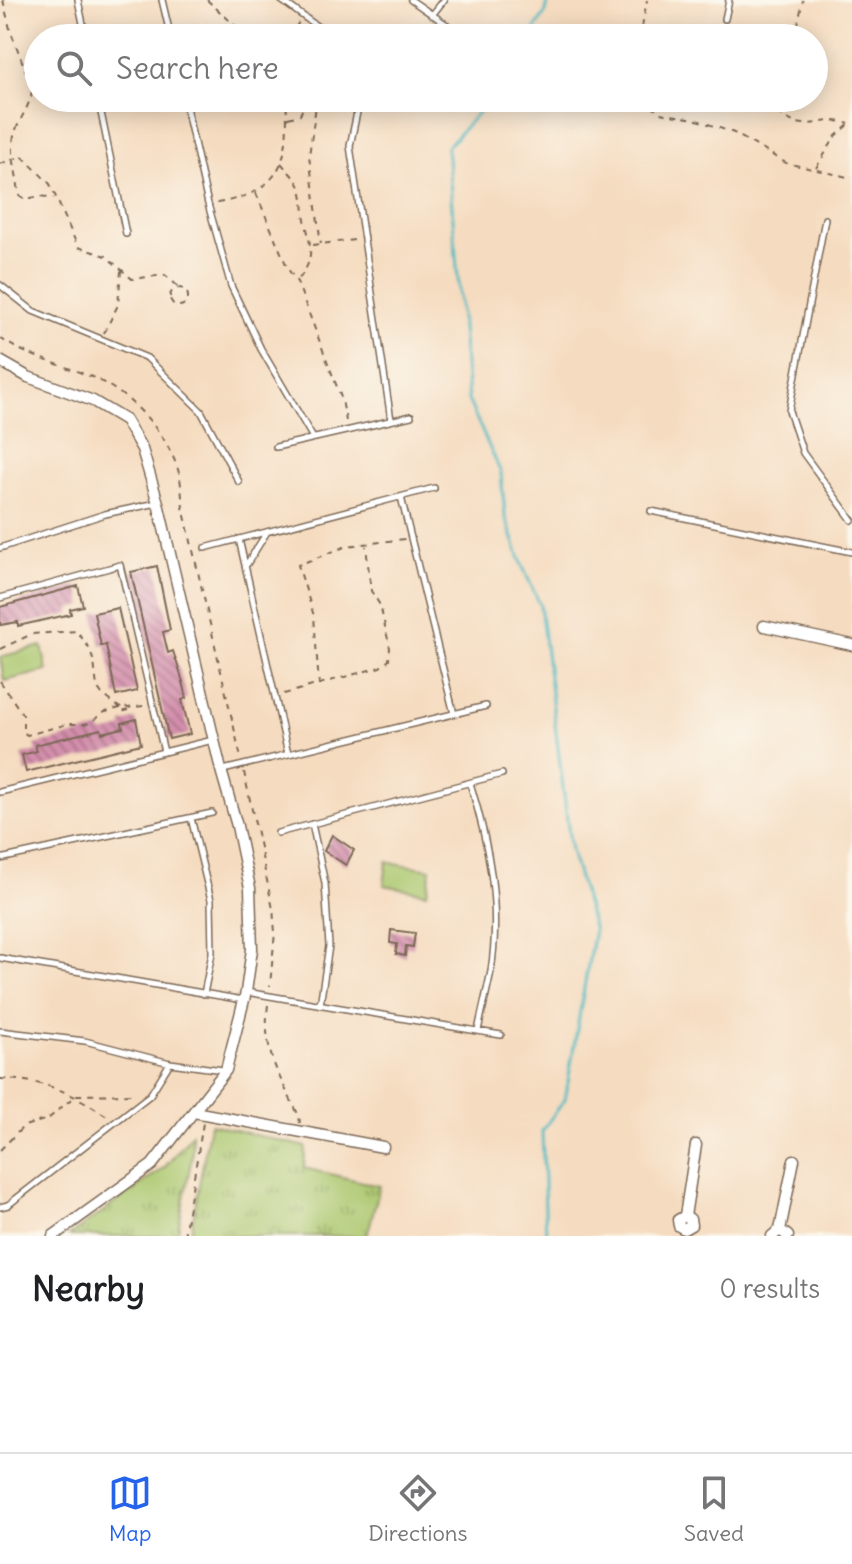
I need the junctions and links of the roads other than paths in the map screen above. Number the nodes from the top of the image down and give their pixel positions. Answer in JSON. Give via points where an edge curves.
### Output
{"nodes":[{"id":1,"x":78,"y":0,"type":"edge"},
{"id":2,"x":162,"y":0,"type":"edge"},
{"id":3,"x":281,"y":0,"type":"edge"},
{"id":4,"x":411,"y":0,"type":"edge"},
{"id":5,"x":444,"y":0,"type":"edge"},
{"id":6,"x":729,"y":0,"type":"edge"},
{"id":7,"x":432,"y":15,"type":"junction"},
{"id":8,"x":725,"y":19,"type":"road end"},
{"id":9,"x":83,"y":24,"type":"edge"},
{"id":10,"x":168,"y":24,"type":"edge"},
{"id":11,"x":314,"y":24,"type":"edge"},
{"id":12,"x":446,"y":24,"type":"edge"},
{"id":13,"x":101,"y":112,"type":"edge"},
{"id":14,"x":187,"y":112,"type":"edge"},
{"id":15,"x":357,"y":112,"type":"edge"},
{"id":16,"x":825,"y":219,"type":"dead end"},
{"id":17,"x":126,"y":234,"type":"dead end"},
{"id":18,"x":0,"y":285,"type":"edge"},
{"id":19,"x":0,"y":361,"type":"edge"},
{"id":20,"x":411,"y":416,"type":"dead end"},
{"id":21,"x":391,"y":420,"type":"junction"},
{"id":22,"x":313,"y":438,"type":"junction"},
{"id":23,"x":276,"y":447,"type":"dead end"},
{"id":24,"x":239,"y":482,"type":"dead end"},
{"id":25,"x":434,"y":488,"type":"dead end"},
{"id":26,"x":401,"y":497,"type":"junction"},
{"id":27,"x":158,"y":503,"type":"junction"},
{"id":28,"x":651,"y":511,"type":"dead end"},
{"id":29,"x":852,"y":520,"type":"edge"},
{"id":30,"x":267,"y":532,"type":"junction"},
{"id":31,"x":239,"y":539,"type":"junction"},
{"id":32,"x":0,"y":548,"type":"edge"},
{"id":33,"x":205,"y":548,"type":"dead end"},
{"id":34,"x":852,"y":552,"type":"edge"},
{"id":35,"x":247,"y":565,"type":"junction"},
{"id":36,"x":0,"y":598,"type":"edge"},
{"id":37,"x":764,"y":626,"type":"dead end"},
{"id":38,"x":852,"y":645,"type":"edge"},
{"id":39,"x":486,"y":706,"type":"dead end"},
{"id":40,"x":454,"y":714,"type":"junction"},
{"id":41,"x":215,"y":739,"type":"junction"},
{"id":42,"x":164,"y":752,"type":"junction"},
{"id":43,"x":288,"y":754,"type":"junction"},
{"id":44,"x":221,"y":770,"type":"junction"},
{"id":45,"x":502,"y":774,"type":"dead end"},
{"id":46,"x":470,"y":783,"type":"junction"},
{"id":47,"x":0,"y":792,"type":"edge"},
{"id":48,"x":212,"y":813,"type":"dead end"},
{"id":49,"x":191,"y":818,"type":"junction"},
{"id":50,"x":312,"y":824,"type":"junction"},
{"id":51,"x":278,"y":833,"type":"dead end"},
{"id":52,"x":0,"y":859,"type":"edge"},
{"id":53,"x":0,"y":958,"type":"edge"},
{"id":54,"x":204,"y":994,"type":"junction"},
{"id":55,"x":245,"y":996,"type":"junction"},
{"id":56,"x":320,"y":1005,"type":"junction"},
{"id":57,"x":0,"y":1031,"type":"edge"},
{"id":58,"x":478,"y":1031,"type":"junction"},
{"id":59,"x":501,"y":1035,"type":"dead end"},
{"id":60,"x":170,"y":1063,"type":"junction"},
{"id":61,"x":226,"y":1070,"type":"junction"},
{"id":62,"x":200,"y":1113,"type":"junction"},
{"id":63,"x":696,"y":1145,"type":"dead end"},
{"id":64,"x":383,"y":1147,"type":"dead end"},
{"id":65,"x":794,"y":1160,"type":"dead end"},
{"id":66,"x":0,"y":1207,"type":"edge"},
{"id":67,"x":683,"y":1233,"type":"edge"},
{"id":68,"x":780,"y":1234,"type":"edge"},
{"id":69,"x":53,"y":1236,"type":"edge"}],
"edges":[{"from":1,"to":9,"type":"lane"},
{"from":2,"to":10,"type":"lane"},
{"from":3,"to":11,"type":"lane"},
{"from":4,"to":7,"type":"lane"},
{"from":5,"to":7,"type":"lane"},
{"from":6,"to":8,"type":"lane"},
{"from":7,"to":12,"type":"lane"},
{"from":13,"to":17,"type":"lane"},
{"from":14,"to":22,"type":"lane","via":[[231,286]]},
{"from":15,"to":21,"type":"lane","via":[[350,146]]},
{"from":16,"to":29,"type":"lane","via":[[789,411],[803,453]]},
{"from":18,"to":24,"type":"lane","via":[[33,311],[147,358],[201,411]]},
{"from":19,"to":27,"type":"street","via":[[125,420],[142,449]]},
{"from":20,"to":21,"type":"lane"},
{"from":21,"to":22,"type":"lane"},
{"from":22,"to":23,"type":"lane"},
{"from":25,"to":26,"type":"lane"},
{"from":26,"to":30,"type":"lane"},
{"from":26,"to":40,"type":"lane"},
{"from":27,"to":32,"type":"lane"},
{"from":27,"to":41,"type":"street"},
{"from":28,"to":34,"type":"lane"},
{"from":30,"to":31,"type":"lane"},
{"from":30,"to":35,"type":"lane"},
{"from":31,"to":33,"type":"lane"},
{"from":31,"to":35,"type":"lane"},
{"from":35,"to":43,"type":"lane"},
{"from":36,"to":42,"type":"lane","via":[[120,565]]},
{"from":37,"to":38,"type":"street"},
{"from":39,"to":40,"type":"lane"},
{"from":40,"to":43,"type":"lane"},
{"from":41,"to":42,"type":"lane"},
{"from":41,"to":44,"type":"street"},
{"from":42,"to":47,"type":"lane"},
{"from":43,"to":44,"type":"lane"},
{"from":44,"to":55,"type":"street","via":[[250,888],[252,949]]},
{"from":45,"to":46,"type":"lane"},
{"from":46,"to":50,"type":"lane"},
{"from":46,"to":58,"type":"lane","via":[[484,829],[495,900],[491,969]]},
{"from":48,"to":49,"type":"lane"},
{"from":49,"to":52,"type":"lane"},
{"from":49,"to":54,"type":"lane","via":[[211,900],[212,953]]},
{"from":50,"to":51,"type":"lane"},
{"from":50,"to":56,"type":"lane","via":[[325,883],[329,946]]},
{"from":53,"to":54,"type":"lane"},
{"from":54,"to":55,"type":"lane"},
{"from":55,"to":56,"type":"lane"},
{"from":55,"to":61,"type":"street"},
{"from":56,"to":58,"type":"lane"},
{"from":57,"to":60,"type":"lane","via":[[85,1041]]},
{"from":58,"to":59,"type":"lane"},
{"from":60,"to":61,"type":"lane"},
{"from":60,"to":66,"type":"lane","via":[[150,1095]]},
{"from":61,"to":62,"type":"street"},
{"from":62,"to":64,"type":"street"},
{"from":62,"to":69,"type":"street","via":[[152,1165]]},
{"from":63,"to":67,"type":"street","via":[[685,1216],[678,1223]]},
{"from":65,"to":68,"type":"street"}]}
